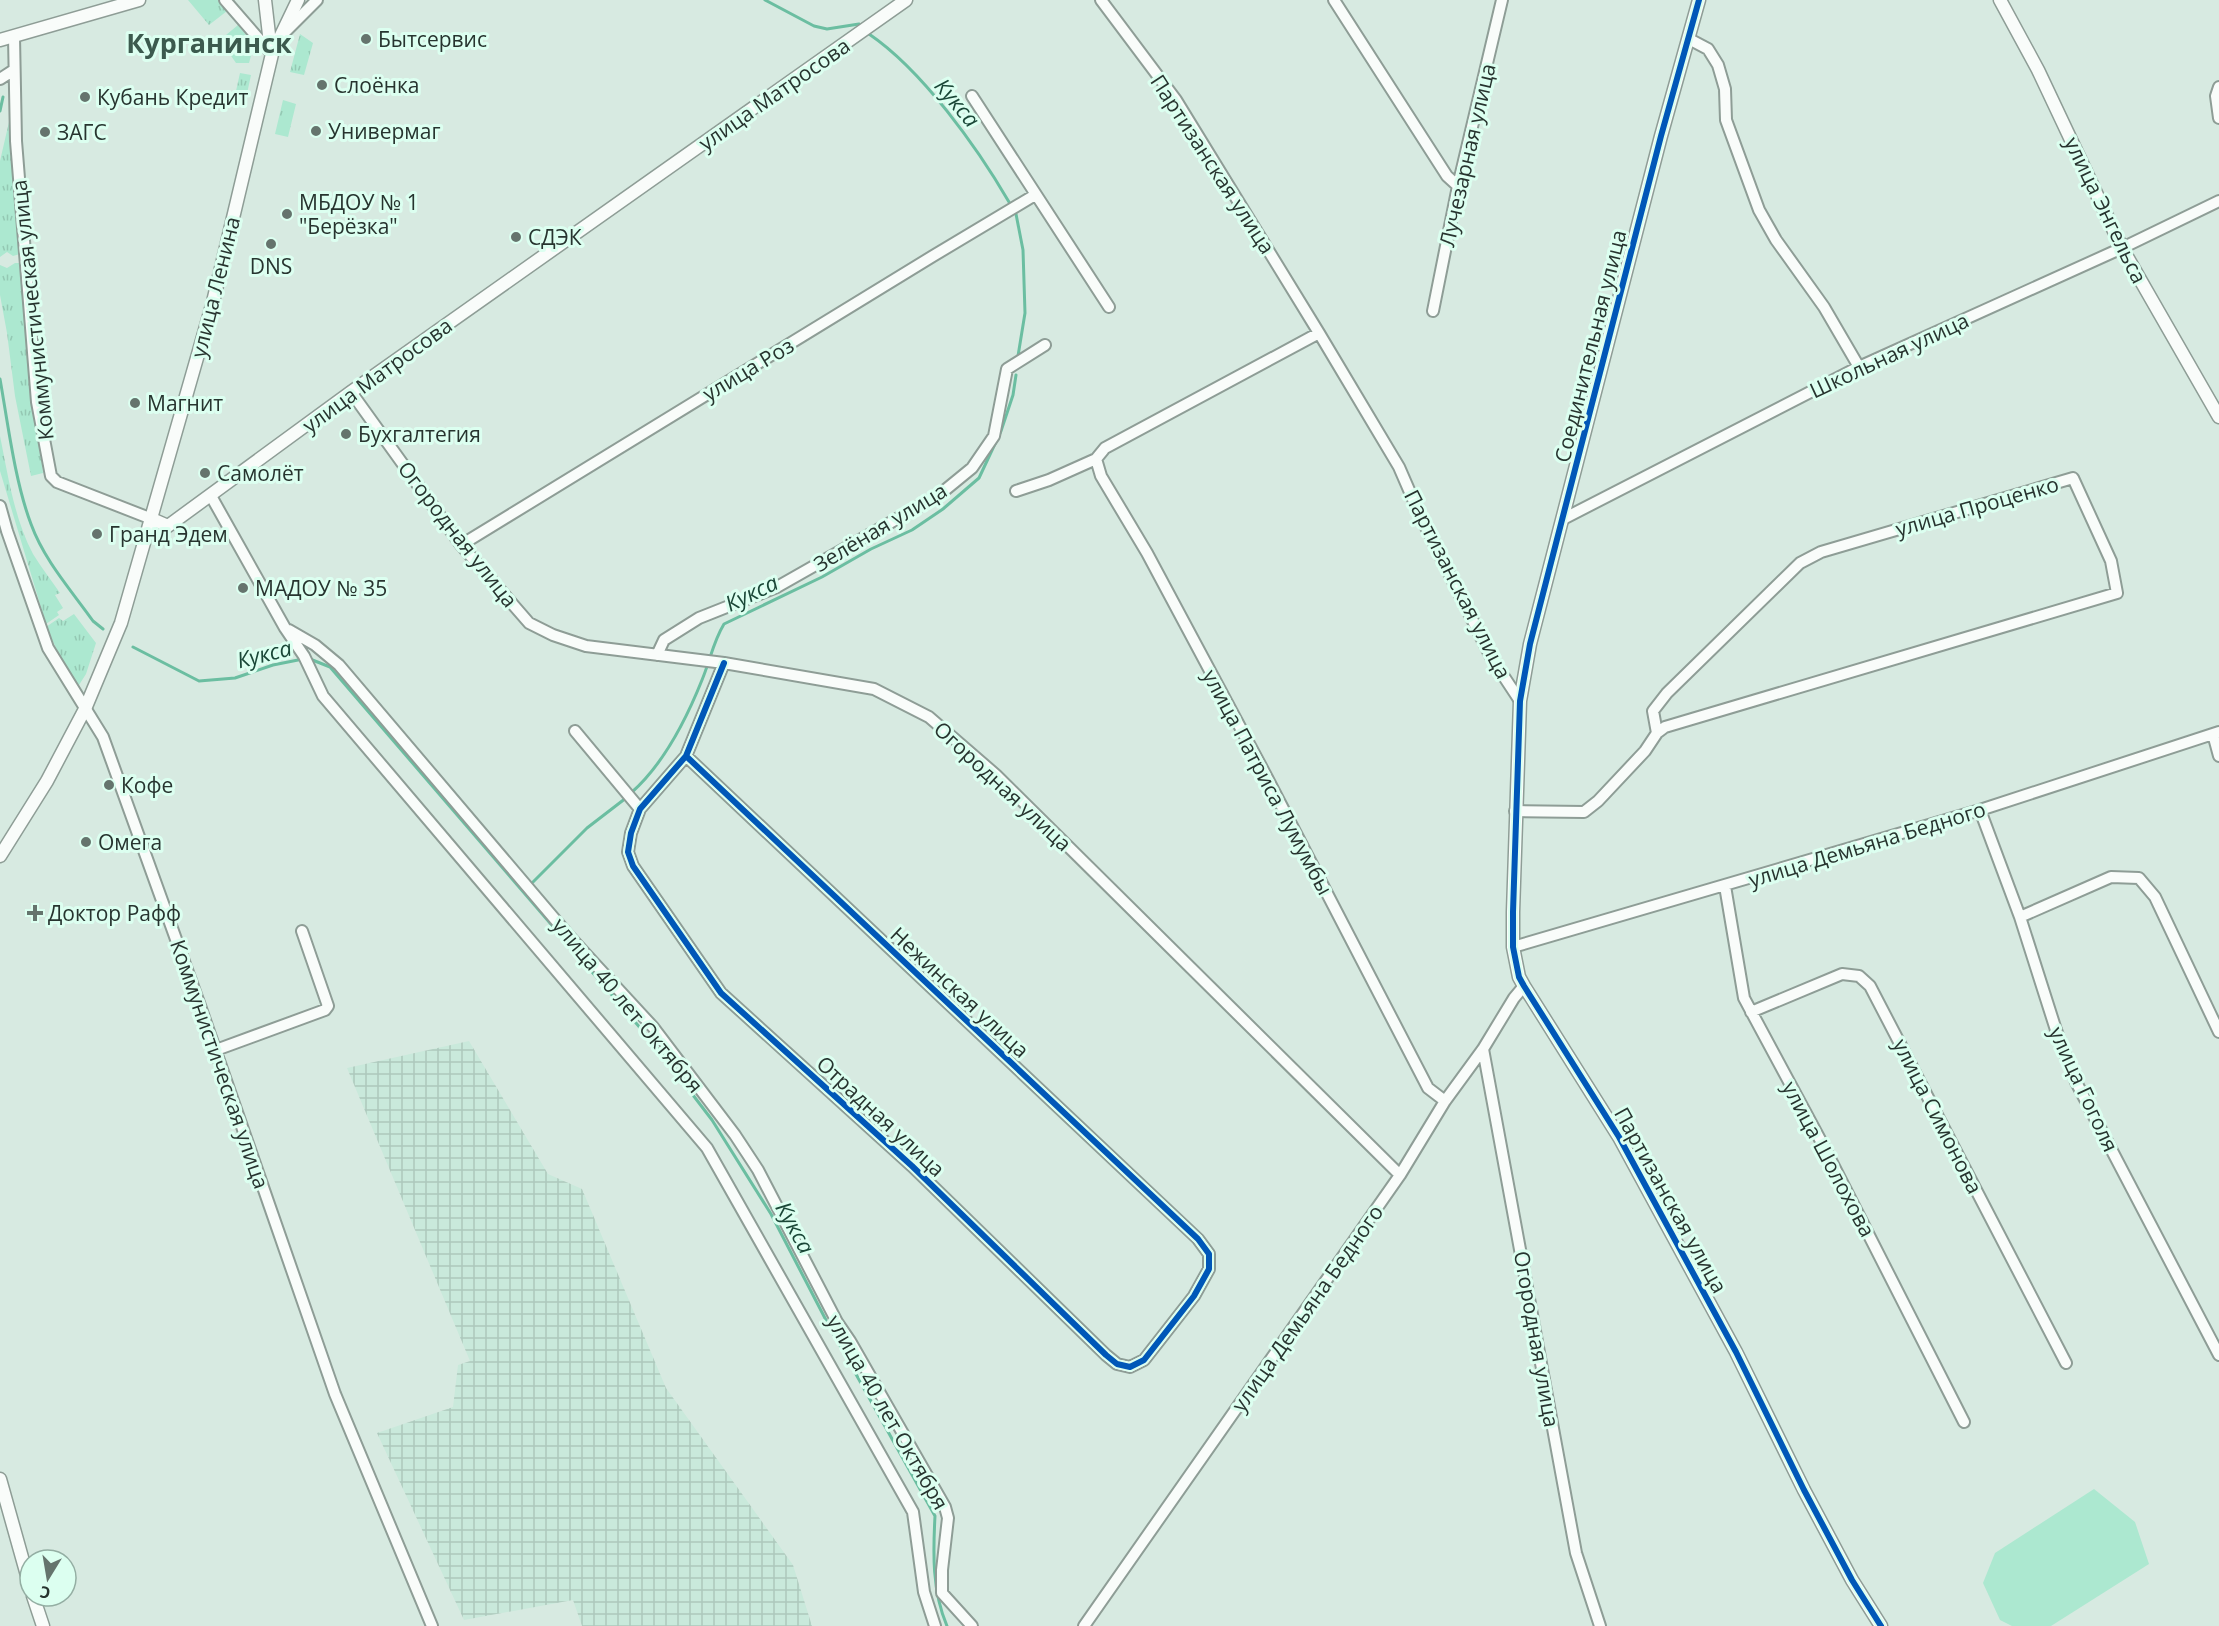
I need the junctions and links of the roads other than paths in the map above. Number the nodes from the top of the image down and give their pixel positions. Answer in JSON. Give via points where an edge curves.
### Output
{"nodes":[{"id":1,"x":139,"y":0,"type":"edge"},
{"id":2,"x":225,"y":0,"type":"edge"},
{"id":3,"x":265,"y":0,"type":"edge"},
{"id":4,"x":298,"y":0,"type":"edge"},
{"id":5,"x":317,"y":0,"type":"edge"},
{"id":6,"x":906,"y":0,"type":"edge"},
{"id":7,"x":1101,"y":0,"type":"edge"},
{"id":8,"x":1334,"y":0,"type":"edge"},
{"id":9,"x":1502,"y":0,"type":"edge"},
{"id":10,"x":1699,"y":0,"type":"edge"},
{"id":11,"x":2000,"y":0,"type":"edge"},
{"id":12,"x":14,"y":37,"type":"junction"},
{"id":13,"x":278,"y":39,"type":"junction"},
{"id":14,"x":1689,"y":39,"type":"junction"},
{"id":15,"x":0,"y":40,"type":"edge"},
{"id":16,"x":272,"y":54,"type":"junction"},
{"id":17,"x":14,"y":70,"type":"junction"},
{"id":18,"x":0,"y":79,"type":"edge"},
{"id":19,"x":2219,"y":87,"type":"edge"},
{"id":20,"x":972,"y":96,"type":"dead end"},
{"id":21,"x":2219,"y":118,"type":"edge"},
{"id":22,"x":1458,"y":186,"type":"junction"},
{"id":23,"x":1035,"y":195,"type":"junction"},
{"id":24,"x":2219,"y":201,"type":"edge"},
{"id":25,"x":2122,"y":248,"type":"junction"},
{"id":26,"x":1109,"y":307,"type":"dead end"},
{"id":27,"x":1433,"y":311,"type":"dead end"},
{"id":28,"x":1319,"y":333,"type":"junction"},
{"id":29,"x":1046,"y":345,"type":"dead end"},
{"id":30,"x":1858,"y":367,"type":"junction"},
{"id":31,"x":351,"y":392,"type":"junction"},
{"id":32,"x":2219,"y":417,"type":"edge"},
{"id":33,"x":1096,"y":459,"type":"junction"},
{"id":34,"x":1016,"y":491,"type":"dead end"},
{"id":35,"x":211,"y":496,"type":"junction"},
{"id":36,"x":0,"y":506,"type":"edge"},
{"id":37,"x":152,"y":519,"type":"junction"},
{"id":38,"x":1563,"y":519,"type":"junction"},
{"id":39,"x":461,"y":545,"type":"junction"},
{"id":40,"x":285,"y":628,"type":"junction"},
{"id":41,"x":657,"y":655,"type":"junction"},
{"id":42,"x":719,"y":662,"type":"junction"},
{"id":43,"x":1520,"y":701,"type":"junction"},
{"id":44,"x":85,"y":709,"type":"junction"},
{"id":45,"x":574,"y":731,"type":"dead end"},
{"id":46,"x":1657,"y":733,"type":"junction"},
{"id":47,"x":2216,"y":733,"type":"edge"},
{"id":48,"x":686,"y":756,"type":"junction"},
{"id":49,"x":2219,"y":756,"type":"edge"},
{"id":50,"x":640,"y":809,"type":"junction"},
{"id":51,"x":1980,"y":810,"type":"junction"},
{"id":52,"x":1515,"y":811,"type":"junction"},
{"id":53,"x":0,"y":856,"type":"edge"},
{"id":54,"x":1725,"y":886,"type":"junction"},
{"id":55,"x":2020,"y":917,"type":"junction"},
{"id":56,"x":302,"y":931,"type":"dead end"},
{"id":57,"x":1513,"y":947,"type":"junction"},
{"id":58,"x":1524,"y":986,"type":"junction"},
{"id":59,"x":1751,"y":1012,"type":"junction"},
{"id":60,"x":2219,"y":1032,"type":"edge"},
{"id":61,"x":1483,"y":1049,"type":"junction"},
{"id":62,"x":216,"y":1050,"type":"junction"},
{"id":63,"x":1446,"y":1101,"type":"junction"},
{"id":64,"x":1400,"y":1174,"type":"junction"},
{"id":65,"x":2219,"y":1355,"type":"edge"},
{"id":66,"x":2066,"y":1363,"type":"dead end"},
{"id":67,"x":1130,"y":1367,"type":"joint"},
{"id":68,"x":1964,"y":1422,"type":"dead end"},
{"id":69,"x":0,"y":1479,"type":"edge"},
{"id":70,"x":19,"y":1548,"type":"edge"},
{"id":71,"x":37,"y":1608,"type":"edge"},
{"id":72,"x":43,"y":1626,"type":"edge"},
{"id":73,"x":432,"y":1626,"type":"edge"},
{"id":74,"x":936,"y":1626,"type":"edge"},
{"id":75,"x":972,"y":1626,"type":"edge"},
{"id":76,"x":1084,"y":1626,"type":"edge"},
{"id":77,"x":1600,"y":1626,"type":"edge"},
{"id":78,"x":1881,"y":1626,"type":"edge"}],
"edges":[{"from":1,"to":12,"type":"street"},
{"from":2,"to":16,"type":"street"},
{"from":3,"to":16,"type":"street","name":"улица Ленина"},
{"from":4,"to":13,"type":"street","name":"улица Ленина"},
{"from":5,"to":13,"type":"street"},
{"from":6,"to":31,"type":"street","name":"улица Матросова"},
{"from":7,"to":28,"type":"street","name":"Партизанская улица","via":[[1176,100]]},
{"from":8,"to":22,"type":"street","via":[[1446,176]]},
{"from":9,"to":22,"type":"street","name":"Лучезарная улица"},
{"from":10,"to":14,"type":"street","name":"Соединительная улица"},
{"from":11,"to":25,"type":"street","name":"улица Энгельса","via":[[2038,70]]},
{"from":12,"to":15,"type":"street"},
{"from":12,"to":17,"type":"street","name":"Коммунистическая улица"},
{"from":13,"to":16,"type":"street","name":"улица Ленина"},
{"from":14,"to":30,"type":"street","via":[[1708,49],[1718,65],[1725,90],[1726,120],[1759,210],[1824,307]]},
{"from":14,"to":38,"type":"street","name":"Соединительная улица"},
{"from":16,"to":37,"type":"street","name":"улица Ленина","via":[[213,302]]},
{"from":17,"to":18,"type":"street"},
{"from":17,"to":37,"type":"street","name":"Коммунистическая улица","via":[[37,402],[51,476],[57,482]]},
{"from":19,"to":21,"type":"street"},
{"from":20,"to":23,"type":"street"},
{"from":22,"to":27,"type":"street","name":"Лучезарная улица"},
{"from":23,"to":26,"type":"street"},
{"from":23,"to":39,"type":"street","name":"улица Роз"},
{"from":24,"to":25,"type":"street","name":"Школьная улица"},
{"from":25,"to":30,"type":"street","name":"Школьная улица"},
{"from":25,"to":32,"type":"street","name":"улица Энгельса"},
{"from":28,"to":33,"type":"street","via":[[1105,448]]},
{"from":28,"to":43,"type":"street","name":"Партизанская улица","via":[[1399,467],[1491,657]]},
{"from":29,"to":41,"type":"street","name":"Зелёная улица","via":[[1007,369],[994,436],[972,468],[939,495],[777,587],[699,618],[664,640]]},
{"from":30,"to":38,"type":"street","name":"Школьная улица"},
{"from":31,"to":35,"type":"street","name":"улица Матросова"},
{"from":31,"to":39,"type":"street","name":"Огородная улица"},
{"from":33,"to":34,"type":"street"},
{"from":33,"to":63,"type":"street","name":"улица Патриса Лумумбы","via":[[1101,476],[1147,553],[1263,770],[1428,1088]]},
{"from":35,"to":37,"type":"street","name":"улица Матросова","via":[[168,525]]},
{"from":35,"to":40,"type":"street","name":"улица 40 лет Октября"},
{"from":36,"to":44,"type":"street","name":"Коммунистическая улица","via":[[48,648]]},
{"from":37,"to":44,"type":"street","via":[[121,623]]},
{"from":38,"to":43,"type":"street","name":"Соединительная улица","via":[[1530,644]]},
{"from":39,"to":41,"type":"street","name":"Огородная улица","via":[[529,623],[586,646]]},
{"from":40,"to":74,"type":"street","name":"улица 40 лет Октября","via":[[306,659],[323,696],[707,1148],[913,1512],[924,1592]]},
{"from":40,"to":75,"type":"street","name":"улица 40 лет Октября","via":[[339,665],[570,937],[653,1027],[735,1135],[758,1170],[837,1322],[945,1507],[948,1518],[942,1593]]},
{"from":41,"to":42,"type":"street","name":"Огородная улица"},
{"from":42,"to":48,"type":"street"},
{"from":42,"to":64,"type":"street","name":"Огородная улица","via":[[874,690],[929,717],[996,775]]},
{"from":43,"to":52,"type":"street","name":"Партизанская улица"},
{"from":44,"to":53,"type":"street","via":[[47,781]]},
{"from":44,"to":62,"type":"street","name":"Коммунистическая улица","via":[[103,737]]},
{"from":45,"to":50,"type":"street"},
{"from":46,"to":46,"type":"street","name":"улица Проценко","via":[[1665,727],[2117,593],[2111,561],[2073,478],[1821,552],[1800,563],[1667,693],[1653,711]]},
{"from":46,"to":52,"type":"street","via":[[1645,751],[1584,812]]},
{"from":47,"to":49,"type":"street"},
{"from":47,"to":51,"type":"street","name":"улица Демьяна Бедного"},
{"from":48,"to":50,"type":"street"},
{"from":48,"to":67,"type":"street","name":"Нежинская улица","via":[[1198,1239],[1209,1254],[1209,1269],[1194,1296],[1144,1360]]},
{"from":50,"to":67,"type":"street","name":"Отрадная улица","via":[[628,852],[633,866],[721,993],[912,1166],[1106,1355],[1117,1364]]},
{"from":51,"to":54,"type":"street","name":"улица Демьяна Бедного"},
{"from":51,"to":55,"type":"street","name":"улица Гоголя"},
{"from":52,"to":57,"type":"street","name":"Партизанская улица"},
{"from":54,"to":57,"type":"street","name":"улица Демьяна Бедного"},
{"from":54,"to":59,"type":"street","name":"улица Шолохова","via":[[1744,998]]},
{"from":55,"to":60,"type":"street","via":[[2111,877],[2139,878],[2155,897]]},
{"from":55,"to":65,"type":"street","name":"улица Гоголя","via":[[2076,1082]]},
{"from":56,"to":62,"type":"street","via":[[328,1006]]},
{"from":57,"to":58,"type":"street","name":"Партизанская улица"},
{"from":58,"to":61,"type":"street","name":"улица Демьяна Бедного"},
{"from":58,"to":78,"type":"street","name":"Партизанская улица","via":[[1619,1137],[1736,1352],[1852,1580]]},
{"from":59,"to":66,"type":"street","name":"улица Симонова","via":[[1842,974],[1859,976],[1870,986]]},
{"from":59,"to":68,"type":"street","name":"улица Шолохова"},
{"from":61,"to":63,"type":"street","name":"улица Демьяна Бедного"},
{"from":61,"to":77,"type":"street","name":"Огородная улица","via":[[1576,1553]]},
{"from":62,"to":73,"type":"street","name":"Коммунистическая улица","via":[[335,1394]]},
{"from":63,"to":64,"type":"street","name":"улица Демьяна Бедного"},
{"from":64,"to":76,"type":"street","name":"улица Демьяна Бедного"},
{"from":69,"to":70,"type":"street"},
{"from":71,"to":72,"type":"street"}]}
